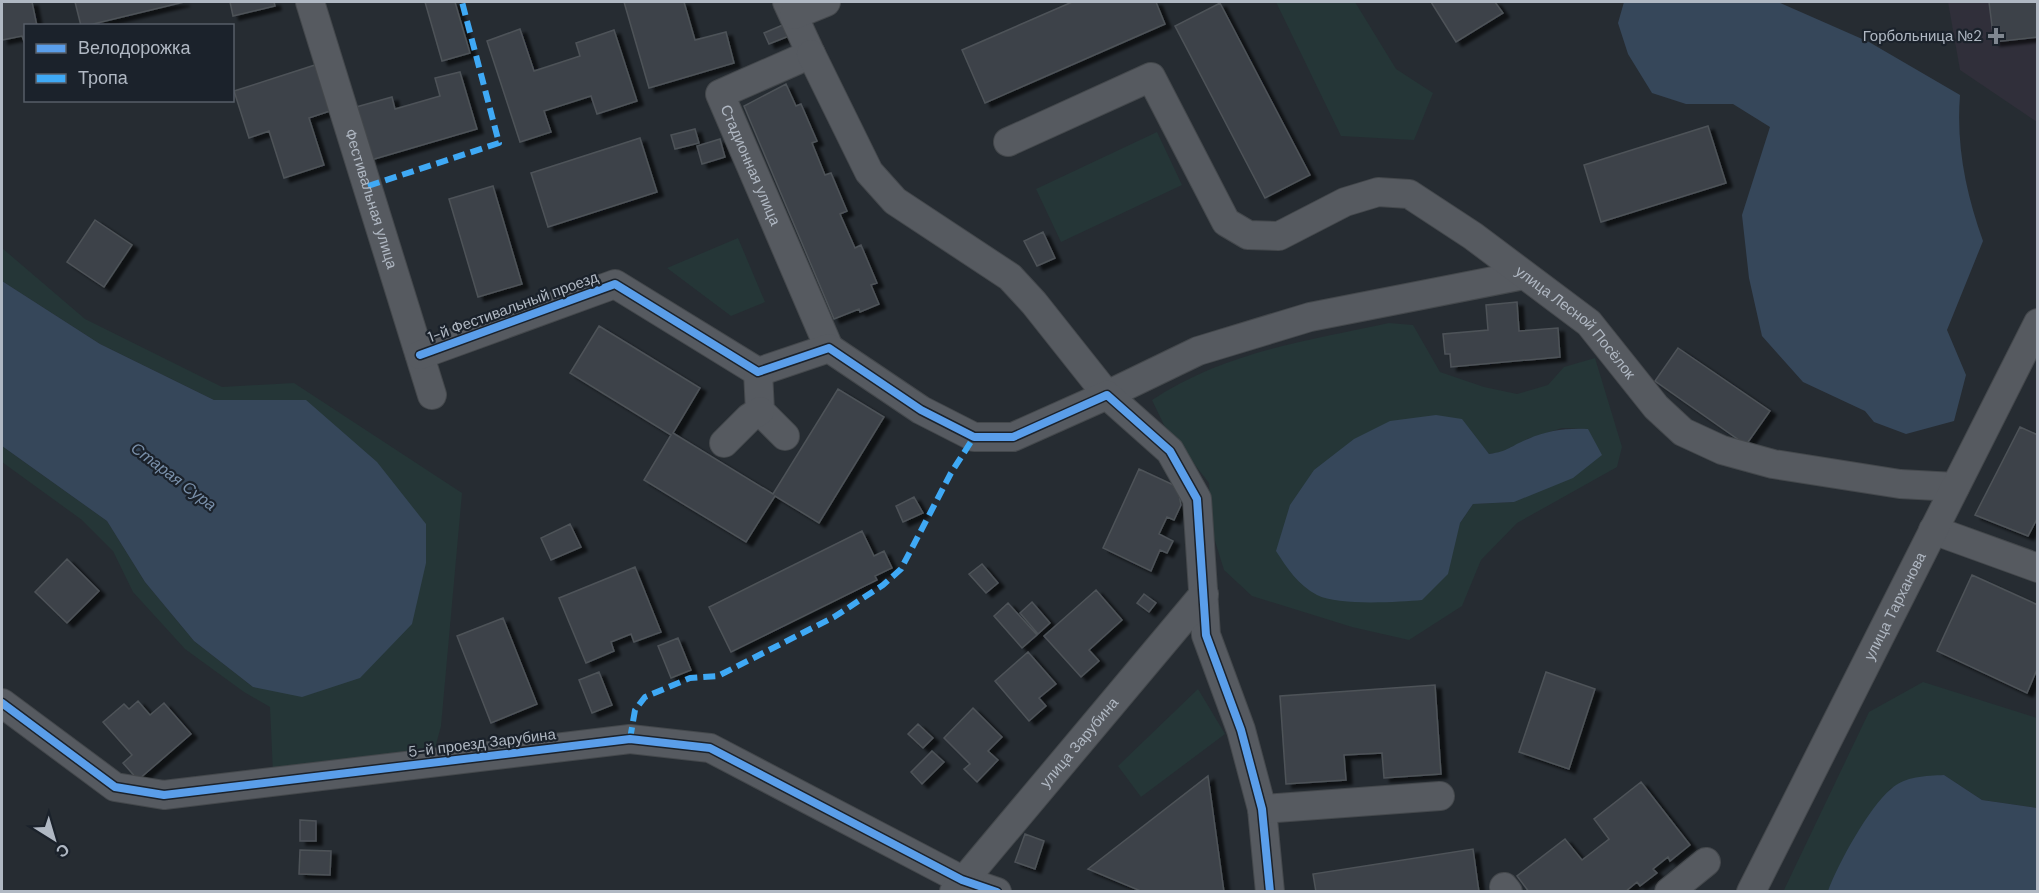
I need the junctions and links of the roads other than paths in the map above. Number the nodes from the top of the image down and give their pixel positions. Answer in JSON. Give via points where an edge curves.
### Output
{"nodes":[{"id":1,"x":310,"y":2,"type":"edge"},
{"id":2,"x":826,"y":2,"type":"edge"},
{"id":3,"x":790,"y":8,"type":"edge"},
{"id":4,"x":811,"y":54,"type":"junction"},
{"id":5,"x":1008,"y":141,"type":"dead end"},
{"id":6,"x":1524,"y":275,"type":"junction"},
{"id":7,"x":2037,"y":323,"type":"edge"},
{"id":8,"x":829,"y":348,"type":"junction"},
{"id":9,"x":420,"y":355,"type":"junction"},
{"id":10,"x":758,"y":372,"type":"junction"},
{"id":11,"x":432,"y":395,"type":"dead end"},
{"id":12,"x":1107,"y":395,"type":"junction"},
{"id":13,"x":760,"y":411,"type":"junction"},
{"id":14,"x":785,"y":436,"type":"dead end"},
{"id":15,"x":724,"y":443,"type":"dead end"},
{"id":16,"x":1955,"y":486,"type":"junction"},
{"id":17,"x":1933,"y":530,"type":"junction"},
{"id":18,"x":2037,"y":568,"type":"edge"},
{"id":19,"x":1204,"y":594,"type":"junction"},
{"id":20,"x":2,"y":703,"type":"edge"},
{"id":21,"x":1440,"y":796,"type":"dead end"},
{"id":22,"x":1262,"y":809,"type":"junction"},
{"id":23,"x":1707,"y":862,"type":"dead end"},
{"id":24,"x":958,"y":886,"type":"edge"},
{"id":25,"x":997,"y":891,"type":"edge"},
{"id":26,"x":1270,"y":891,"type":"edge"},
{"id":27,"x":1669,"y":891,"type":"edge"},
{"id":28,"x":1751,"y":891,"type":"edge"}],
"edges":[{"from":1,"to":9,"type":"street","name":"Фестивальная улица"},
{"from":2,"to":3,"type":"street"},
{"from":3,"to":4,"type":"street"},
{"from":4,"to":8,"type":"street","name":"Стадионная улица","via":[[720,94]]},
{"from":4,"to":12,"type":"street","via":[[869,172],[894,201],[1010,277]]},
{"from":5,"to":6,"type":"street","via":[[1151,77],[1226,222],[1248,235],[1279,236],[1346,202],[1377,192],[1409,194]]},
{"from":6,"to":12,"type":"street","name":"улица Лесной Посёлок","via":[[1310,317],[1198,351]]},
{"from":6,"to":16,"type":"street","name":"улица Лесной Посёлок","via":[[1588,323],[1656,407],[1683,432],[1722,450],[1773,464],[1900,484]]},
{"from":7,"to":16,"type":"street","name":"улица Тарханова"},
{"from":8,"to":10,"type":"street"},
{"from":8,"to":12,"type":"street","name":"улица Лесной Посёлок","via":[[921,410],[974,437],[1013,437]]},
{"from":9,"to":10,"type":"street","name":"1-й Фестивальный проезд","via":[[615,284]]},
{"from":9,"to":11,"type":"street","name":"Фестивальная улица"},
{"from":10,"to":13,"type":"street"},
{"from":12,"to":19,"type":"street","via":[[1170,451],[1197,499]]},
{"from":13,"to":14,"type":"street"},
{"from":13,"to":15,"type":"street"},
{"from":16,"to":17,"type":"street","name":"улица Тарханова"},
{"from":17,"to":18,"type":"street"},
{"from":17,"to":28,"type":"street","name":"улица Тарханова"},
{"from":19,"to":22,"type":"street","via":[[1206,635],[1241,730]]},
{"from":19,"to":24,"type":"street","name":"улица Зарубина"},
{"from":20,"to":24,"type":"street","name":"5-й проезд Зарубина","via":[[115,787],[164,795],[630,739],[710,747]]},
{"from":21,"to":22,"type":"street"},
{"from":22,"to":26,"type":"street"},
{"from":23,"to":27,"type":"street"},
{"from":24,"to":25,"type":"street","name":"5-й проезд Зарубина"}]}
